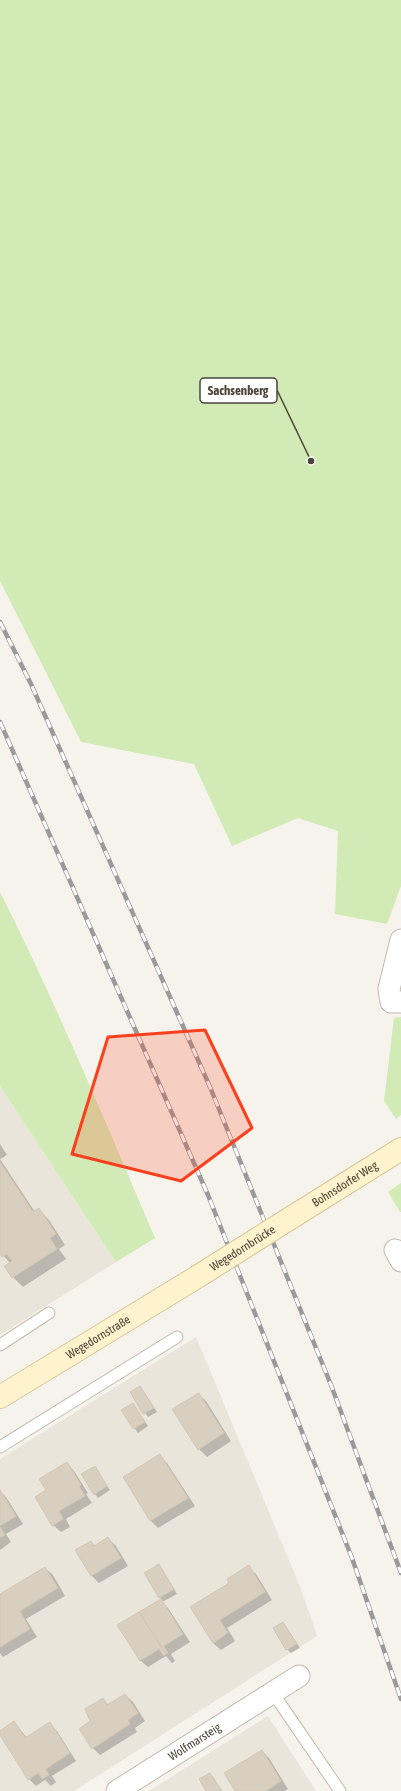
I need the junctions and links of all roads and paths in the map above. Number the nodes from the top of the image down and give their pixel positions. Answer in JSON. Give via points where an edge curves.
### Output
{"nodes":[{"id":1,"x":401,"y":940,"type":"edge"},
{"id":2,"x":396,"y":1002,"type":"edge"},
{"id":3,"x":401,"y":1149,"type":"edge"},
{"id":4,"x":289,"y":1220,"type":"joint"},
{"id":5,"x":197,"y":1277,"type":"joint"},
{"id":6,"x":49,"y":1312,"type":"dead end"},
{"id":7,"x":176,"y":1337,"type":"dead end"},
{"id":8,"x":0,"y":1345,"type":"edge"},
{"id":9,"x":0,"y":1397,"type":"edge"},
{"id":10,"x":0,"y":1447,"type":"edge"},
{"id":11,"x":299,"y":1676,"type":"dead end"},
{"id":12,"x":273,"y":1693,"type":"junction"},
{"id":13,"x":117,"y":1791,"type":"edge"},
{"id":14,"x":340,"y":1791,"type":"edge"}],
"edges":[{"from":1,"to":2,"type":"street","via":[[389,989]]},
{"from":3,"to":4,"type":"street","name":"Bohnsdorfer Weg"},
{"from":4,"to":5,"type":"street","name":"Wegedornbrücke","bridge":true},
{"from":5,"to":9,"type":"street","name":"Wegedornstraße"},
{"from":6,"to":8,"type":"lane"},
{"from":7,"to":10,"type":"lane"},
{"from":11,"to":12,"type":"street","name":"Wolfmarsteig"},
{"from":12,"to":13,"type":"street","name":"Wolfmarsteig"},
{"from":12,"to":14,"type":"lane"}]}
